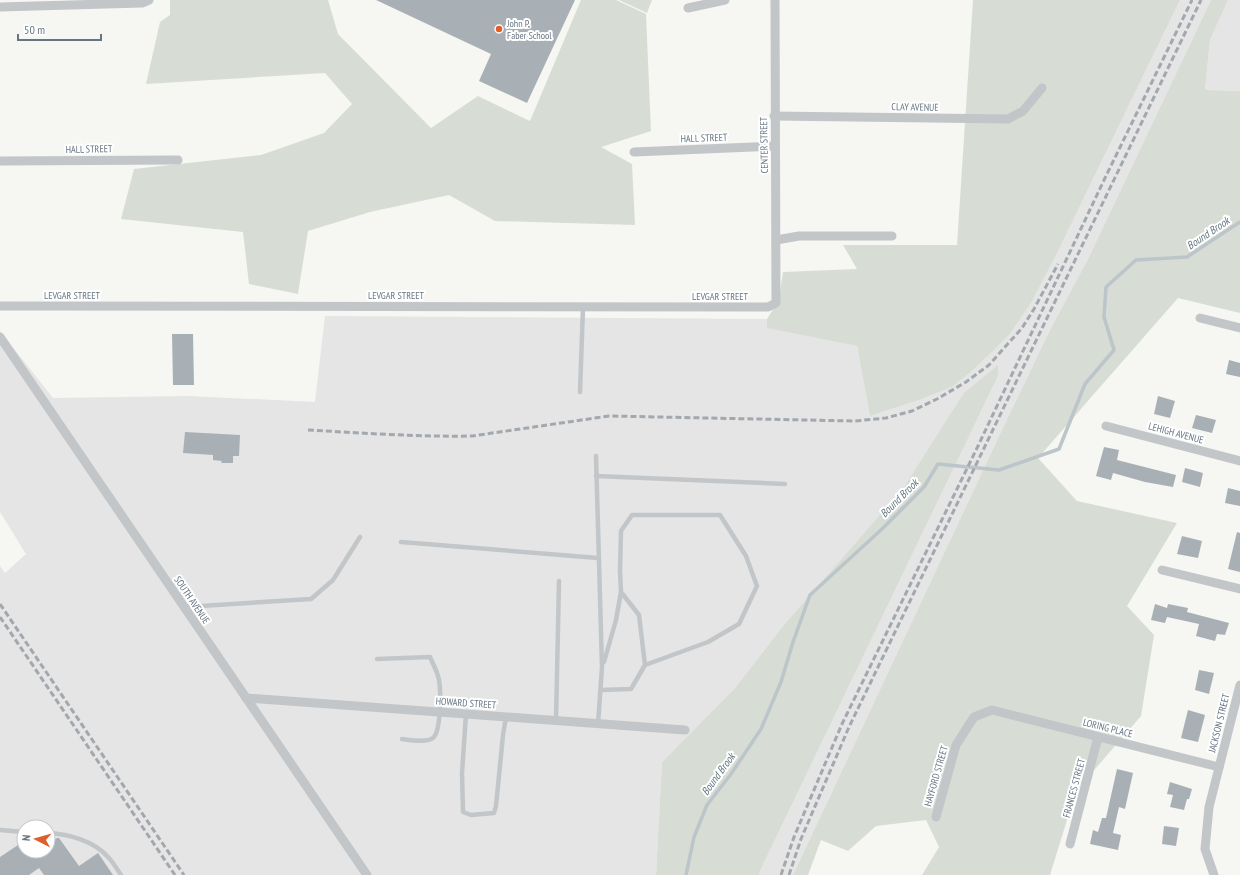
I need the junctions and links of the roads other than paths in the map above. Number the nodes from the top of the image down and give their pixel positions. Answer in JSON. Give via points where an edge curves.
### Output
{"nodes":[{"id":1,"x":149,"y":0,"type":"edge"},
{"id":2,"x":726,"y":0,"type":"edge"},
{"id":3,"x":775,"y":0,"type":"edge"},
{"id":4,"x":0,"y":7,"type":"edge"},
{"id":5,"x":688,"y":8,"type":"dead end"},
{"id":6,"x":1042,"y":88,"type":"dead end"},
{"id":7,"x":774,"y":116,"type":"junction"},
{"id":8,"x":775,"y":146,"type":"junction"},
{"id":9,"x":634,"y":152,"type":"dead end"},
{"id":10,"x":178,"y":160,"type":"dead end"},
{"id":11,"x":0,"y":161,"type":"edge"},
{"id":12,"x":892,"y":236,"type":"dead end"},
{"id":13,"x":776,"y":240,"type":"junction"},
{"id":14,"x":776,"y":289,"type":"joint"},
{"id":15,"x":0,"y":306,"type":"edge"},
{"id":16,"x":583,"y":307,"type":"junction"},
{"id":17,"x":1200,"y":318,"type":"dead end"},
{"id":18,"x":1240,"y":328,"type":"edge"},
{"id":19,"x":0,"y":336,"type":"edge"},
{"id":20,"x":580,"y":392,"type":"dead end"},
{"id":21,"x":1106,"y":426,"type":"dead end"},
{"id":22,"x":596,"y":456,"type":"dead end"},
{"id":23,"x":1240,"y":461,"type":"edge"},
{"id":24,"x":596,"y":476,"type":"junction"},
{"id":25,"x":785,"y":484,"type":"dead end"},
{"id":26,"x":360,"y":537,"type":"dead end"},
{"id":27,"x":401,"y":542,"type":"dead end"},
{"id":28,"x":598,"y":558,"type":"junction"},
{"id":29,"x":1162,"y":570,"type":"dead end"},
{"id":30,"x":559,"y":580,"type":"dead end"},
{"id":31,"x":1240,"y":589,"type":"edge"},
{"id":32,"x":621,"y":592,"type":"junction"},
{"id":33,"x":184,"y":607,"type":"junction"},
{"id":34,"x":377,"y":659,"type":"dead end"},
{"id":35,"x":646,"y":665,"type":"junction"},
{"id":36,"x":602,"y":667,"type":"junction"},
{"id":37,"x":1240,"y":685,"type":"edge"},
{"id":38,"x":601,"y":690,"type":"junction"},
{"id":39,"x":246,"y":698,"type":"junction"},
{"id":40,"x":992,"y":710,"type":"joint"},
{"id":41,"x":439,"y":712,"type":"junction"},
{"id":42,"x":466,"y":714,"type":"junction"},
{"id":43,"x":506,"y":717,"type":"junction"},
{"id":44,"x":556,"y":721,"type":"junction"},
{"id":45,"x":598,"y":724,"type":"junction"},
{"id":46,"x":685,"y":730,"type":"dead end"},
{"id":47,"x":1098,"y":738,"type":"junction"},
{"id":48,"x":402,"y":740,"type":"dead end"},
{"id":49,"x":1219,"y":767,"type":"junction"},
{"id":50,"x":936,"y":817,"type":"dead end"},
{"id":51,"x":0,"y":830,"type":"edge"},
{"id":52,"x":16,"y":831,"type":"edge"},
{"id":53,"x":56,"y":834,"type":"edge"},
{"id":54,"x":1070,"y":844,"type":"dead end"},
{"id":55,"x":121,"y":875,"type":"edge"},
{"id":56,"x":367,"y":875,"type":"edge"},
{"id":57,"x":1214,"y":875,"type":"edge"}],
"edges":[{"from":1,"to":4,"type":"street","via":[[142,3]]},
{"from":2,"to":5,"type":"street"},
{"from":3,"to":7,"type":"street","name":"CENTER STREET"},
{"from":6,"to":7,"type":"street","name":"CLAY AVENUE","via":[[1023,111],[1008,119]]},
{"from":7,"to":8,"type":"street","name":"CENTER STREET"},
{"from":8,"to":9,"type":"street","name":"HALL STREET"},
{"from":8,"to":13,"type":"street","name":"CENTER STREET"},
{"from":10,"to":11,"type":"street","name":"HALL STREET"},
{"from":12,"to":13,"type":"street","via":[[799,236]]},
{"from":13,"to":14,"type":"street","name":"CENTER STREET"},
{"from":14,"to":16,"type":"street","name":"LEVGAR STREET","via":[[776,303],[768,307]]},
{"from":15,"to":16,"type":"street","name":"LEVGAR STREET"},
{"from":16,"to":20,"type":"lane"},
{"from":17,"to":18,"type":"street"},
{"from":19,"to":33,"type":"street","name":"SOUTH AVENUE"},
{"from":21,"to":23,"type":"street","name":"LEHIGH AVENUE"},
{"from":22,"to":24,"type":"lane"},
{"from":24,"to":25,"type":"lane"},
{"from":24,"to":28,"type":"lane"},
{"from":26,"to":33,"type":"lane","via":[[333,580],[311,599]]},
{"from":27,"to":28,"type":"lane"},
{"from":28,"to":36,"type":"lane"},
{"from":29,"to":31,"type":"street"},
{"from":30,"to":44,"type":"lane"},
{"from":32,"to":35,"type":"lane","via":[[639,614]]},
{"from":32,"to":35,"type":"lane","via":[[621,531],[632,515],[720,515],[746,556],[757,586],[739,624],[708,642]]},
{"from":32,"to":36,"type":"lane","via":[[616,620]]},
{"from":33,"to":39,"type":"street","name":"SOUTH AVENUE"},
{"from":34,"to":41,"type":"lane","via":[[430,657],[439,679]]},
{"from":35,"to":38,"type":"lane","via":[[631,689]]},
{"from":36,"to":38,"type":"lane"},
{"from":37,"to":49,"type":"street","name":"JACKSON STREET"},
{"from":38,"to":45,"type":"lane"},
{"from":39,"to":41,"type":"street","name":"HOWARD STREET"},
{"from":39,"to":56,"type":"street","name":"SOUTH AVENUE"},
{"from":40,"to":47,"type":"street","name":"LORING PLACE"},
{"from":40,"to":50,"type":"street","name":"HAYFORD STREET","via":[[974,716],[956,745]]},
{"from":41,"to":42,"type":"street","name":"HOWARD STREET"},
{"from":41,"to":48,"type":"lane","via":[[435,737],[429,740]]},
{"from":42,"to":43,"type":"street","name":"HOWARD STREET"},
{"from":42,"to":43,"type":"lane","via":[[462,773],[463,812],[471,816],[494,813]]},
{"from":43,"to":44,"type":"street","name":"HOWARD STREET"},
{"from":44,"to":45,"type":"street","name":"HOWARD STREET"},
{"from":45,"to":46,"type":"street","name":"HOWARD STREET"},
{"from":47,"to":49,"type":"street","name":"LORING PLACE"},
{"from":47,"to":54,"type":"street","name":"FRANCES STREET"},
{"from":49,"to":57,"type":"street","name":"JACKSON STREET","via":[[1209,807],[1205,849]]},
{"from":51,"to":52,"type":"lane"},
{"from":53,"to":55,"type":"lane","via":[[98,848]]}]}
